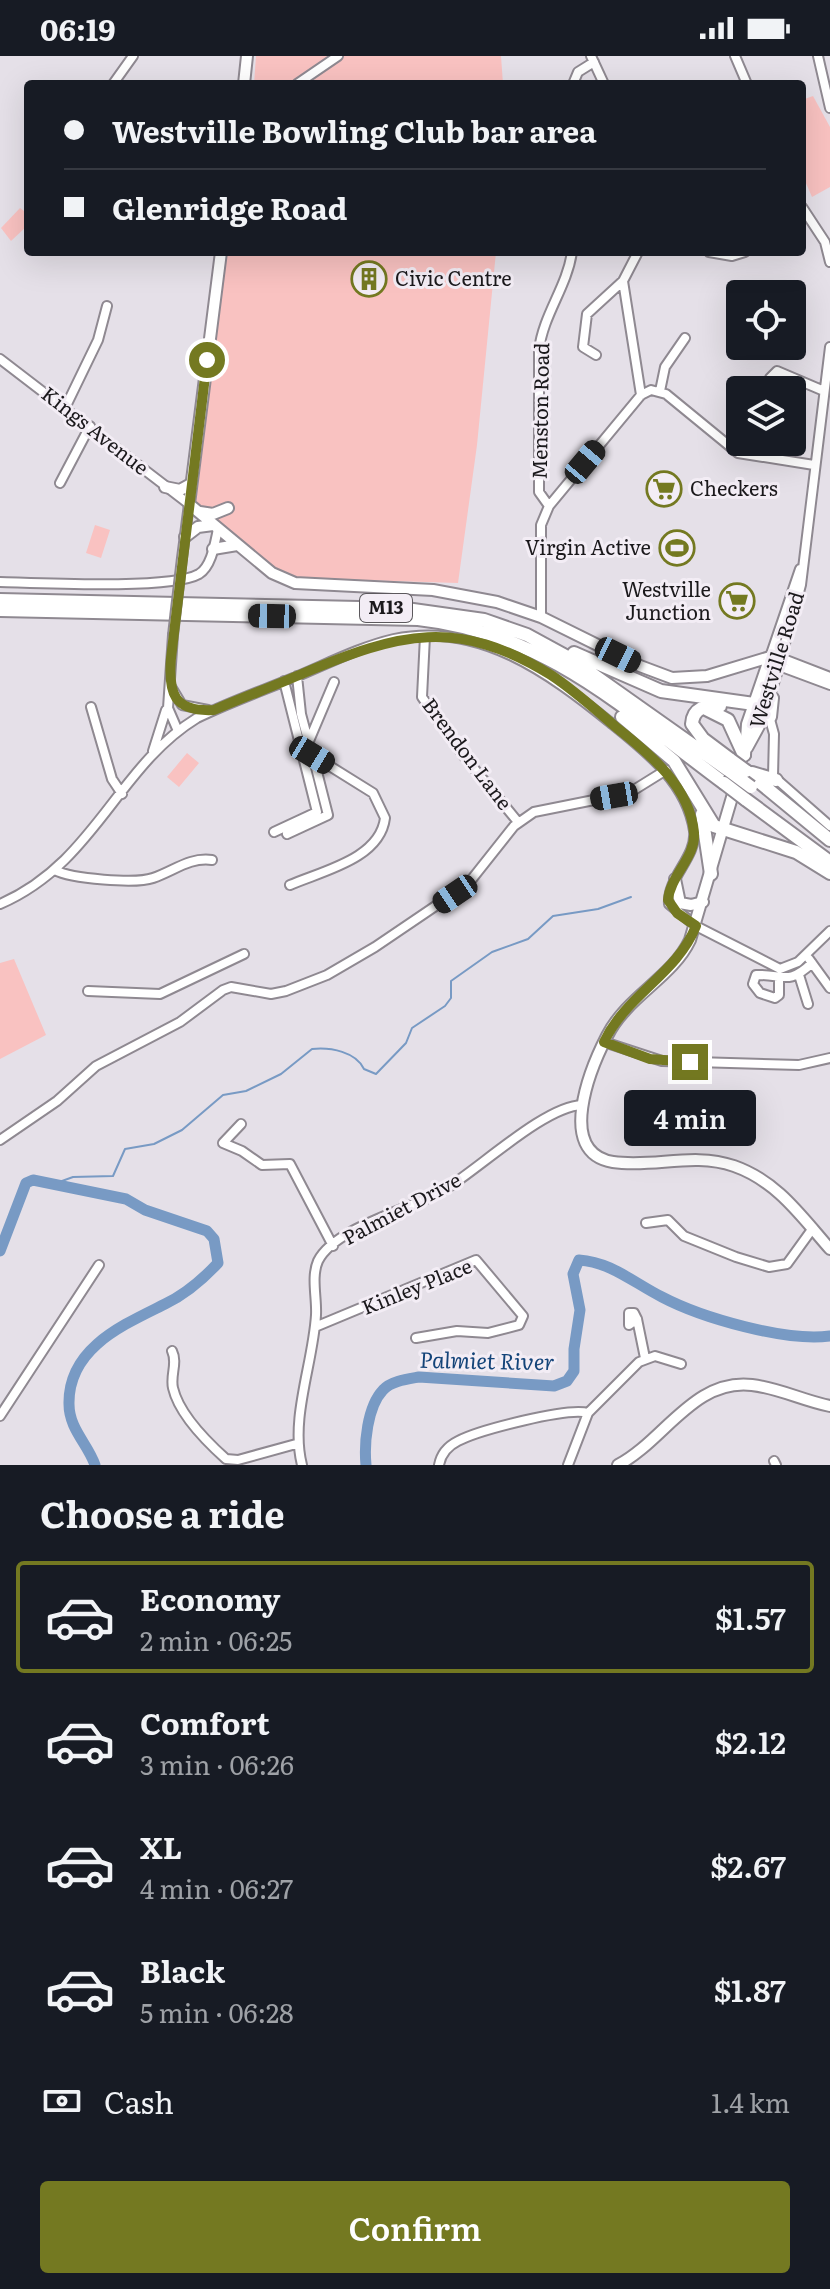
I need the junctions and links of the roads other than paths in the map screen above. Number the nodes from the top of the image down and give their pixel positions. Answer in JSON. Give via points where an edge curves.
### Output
{"nodes":[{"id":1,"x":133,"y":56,"type":"edge"},
{"id":2,"x":247,"y":56,"type":"edge"},
{"id":3,"x":338,"y":56,"type":"edge"},
{"id":4,"x":735,"y":56,"type":"edge"},
{"id":5,"x":818,"y":56,"type":"edge"},
{"id":6,"x":593,"y":59,"type":"edge"},
{"id":7,"x":116,"y":80,"type":"edge"},
{"id":8,"x":246,"y":80,"type":"edge"},
{"id":9,"x":303,"y":80,"type":"edge"},
{"id":10,"x":575,"y":80,"type":"edge"},
{"id":11,"x":602,"y":80,"type":"edge"},
{"id":12,"x":745,"y":80,"type":"edge"},
{"id":13,"x":830,"y":108,"type":"edge"},
{"id":14,"x":806,"y":213,"type":"edge"},
{"id":15,"x":220,"y":256,"type":"edge"},
{"id":16,"x":571,"y":256,"type":"edge"},
{"id":17,"x":636,"y":256,"type":"edge"},
{"id":18,"x":830,"y":262,"type":"edge"},
{"id":19,"x":623,"y":281,"type":"junction"},
{"id":20,"x":107,"y":306,"type":"dead end"},
{"id":21,"x":685,"y":338,"type":"dead end"},
{"id":22,"x":830,"y":347,"type":"edge"},
{"id":23,"x":596,"y":355,"type":"dead end"},
{"id":24,"x":0,"y":359,"type":"edge"},
{"id":25,"x":828,"y":372,"type":"edge"},
{"id":26,"x":772,"y":376,"type":"edge"},
{"id":27,"x":789,"y":376,"type":"edge"},
{"id":28,"x":806,"y":383,"type":"edge"},
{"id":29,"x":660,"y":391,"type":"junction"},
{"id":30,"x":824,"y":391,"type":"junction"},
{"id":31,"x":641,"y":395,"type":"junction"},
{"id":32,"x":66,"y":406,"type":"junction"},
{"id":33,"x":90,"y":426,"type":"junction"},
{"id":34,"x":814,"y":465,"type":"junction"},
{"id":35,"x":60,"y":483,"type":"dead end"},
{"id":36,"x":191,"y":484,"type":"junction"},
{"id":37,"x":165,"y":487,"type":"junction"},
{"id":38,"x":549,"y":506,"type":"junction"},
{"id":39,"x":193,"y":508,"type":"junction"},
{"id":40,"x":228,"y":508,"type":"dead end"},
{"id":41,"x":216,"y":527,"type":"junction"},
{"id":42,"x":185,"y":537,"type":"junction"},
{"id":43,"x":237,"y":545,"type":"junction"},
{"id":44,"x":213,"y":549,"type":"junction"},
{"id":45,"x":800,"y":569,"type":"junction"},
{"id":46,"x":0,"y":582,"type":"edge"},
{"id":47,"x":0,"y":600,"type":"edge"},
{"id":48,"x":797,"y":608,"type":"junction"},
{"id":49,"x":0,"y":610,"type":"edge"},
{"id":50,"x":541,"y":617,"type":"junction"},
{"id":51,"x":780,"y":625,"type":"junction"},
{"id":52,"x":488,"y":632,"type":"junction"},
{"id":53,"x":527,"y":635,"type":"junction"},
{"id":54,"x":425,"y":636,"type":"junction"},
{"id":55,"x":786,"y":643,"type":"junction"},
{"id":56,"x":771,"y":661,"type":"junction"},
{"id":57,"x":804,"y":666,"type":"junction"},
{"id":58,"x":297,"y":676,"type":"junction"},
{"id":59,"x":830,"y":677,"type":"edge"},
{"id":60,"x":169,"y":681,"type":"junction"},
{"id":61,"x":284,"y":681,"type":"junction"},
{"id":62,"x":334,"y":682,"type":"dead end"},
{"id":63,"x":830,"y":685,"type":"edge"},
{"id":64,"x":168,"y":703,"type":"junction"},
{"id":65,"x":91,"y":707,"type":"dead end"},
{"id":66,"x":701,"y":708,"type":"junction"},
{"id":67,"x":214,"y":710,"type":"junction"},
{"id":68,"x":761,"y":710,"type":"junction"},
{"id":69,"x":178,"y":731,"type":"junction"},
{"id":70,"x":308,"y":742,"type":"junction"},
{"id":71,"x":312,"y":755,"type":"junction"},
{"id":72,"x":150,"y":759,"type":"junction"},
{"id":73,"x":735,"y":764,"type":"junction"},
{"id":74,"x":666,"y":770,"type":"junction"},
{"id":75,"x":746,"y":771,"type":"junction"},
{"id":76,"x":776,"y":780,"type":"junction"},
{"id":77,"x":748,"y":793,"type":"junction"},
{"id":78,"x":122,"y":794,"type":"junction"},
{"id":79,"x":702,"y":811,"type":"junction"},
{"id":80,"x":518,"y":822,"type":"junction"},
{"id":81,"x":830,"y":826,"type":"edge"},
{"id":82,"x":722,"y":830,"type":"junction"},
{"id":83,"x":274,"y":832,"type":"dead end"},
{"id":84,"x":287,"y":834,"type":"dead end"},
{"id":85,"x":830,"y":842,"type":"edge"},
{"id":86,"x":212,"y":860,"type":"dead end"},
{"id":87,"x":830,"y":862,"type":"edge"},
{"id":88,"x":55,"y":870,"type":"junction"},
{"id":89,"x":830,"y":873,"type":"edge"},
{"id":90,"x":711,"y":874,"type":"junction"},
{"id":91,"x":675,"y":879,"type":"junction"},
{"id":92,"x":290,"y":885,"type":"dead end"},
{"id":93,"x":703,"y":902,"type":"junction"},
{"id":94,"x":0,"y":904,"type":"edge"},
{"id":95,"x":696,"y":926,"type":"junction"},
{"id":96,"x":830,"y":931,"type":"edge"},
{"id":97,"x":244,"y":954,"type":"dead end"},
{"id":98,"x":805,"y":955,"type":"junction"},
{"id":99,"x":812,"y":963,"type":"junction"},
{"id":100,"x":799,"y":975,"type":"junction"},
{"id":101,"x":779,"y":979,"type":"dead end"},
{"id":102,"x":830,"y":988,"type":"edge"},
{"id":103,"x":88,"y":991,"type":"dead end"},
{"id":104,"x":808,"y":1004,"type":"dead end"},
{"id":105,"x":604,"y":1042,"type":"junction"},
{"id":106,"x":830,"y":1058,"type":"edge"},
{"id":107,"x":582,"y":1105,"type":"junction"},
{"id":108,"x":241,"y":1124,"type":"dead end"},
{"id":109,"x":0,"y":1140,"type":"edge"},
{"id":110,"x":646,"y":1223,"type":"dead end"},
{"id":111,"x":813,"y":1228,"type":"junction"},
{"id":112,"x":333,"y":1246,"type":"junction"},
{"id":113,"x":830,"y":1249,"type":"edge"},
{"id":114,"x":99,"y":1265,"type":"dead end"},
{"id":115,"x":637,"y":1319,"type":"dead end"},
{"id":116,"x":315,"y":1327,"type":"junction"},
{"id":117,"x":416,"y":1338,"type":"dead end"},
{"id":118,"x":172,"y":1351,"type":"dead end"},
{"id":119,"x":645,"y":1358,"type":"junction"},
{"id":120,"x":681,"y":1364,"type":"dead end"},
{"id":121,"x":830,"y":1406,"type":"edge"},
{"id":122,"x":588,"y":1413,"type":"junction"},
{"id":123,"x":0,"y":1416,"type":"edge"},
{"id":124,"x":296,"y":1444,"type":"junction"},
{"id":125,"x":633,"y":1462,"type":"edge"},
{"id":126,"x":302,"y":1465,"type":"edge"},
{"id":127,"x":439,"y":1465,"type":"edge"},
{"id":128,"x":568,"y":1465,"type":"edge"},
{"id":129,"x":618,"y":1465,"type":"edge"}],
"edges":[{"from":1,"to":7,"type":"street"},
{"from":2,"to":8,"type":"main road"},
{"from":3,"to":9,"type":"street"},
{"from":4,"to":12,"type":"street"},
{"from":5,"to":13,"type":"street"},
{"from":6,"to":10,"type":"street"},
{"from":6,"to":11,"type":"street"},
{"from":14,"to":18,"type":"street","via":[[825,242]]},
{"from":15,"to":36,"type":"main road"},
{"from":16,"to":38,"type":"street","name":"Menston Road","via":[[539,350],[539,492]]},
{"from":17,"to":19,"type":"street"},
{"from":19,"to":23,"type":"street","via":[[587,314],[583,347]]},
{"from":19,"to":31,"type":"street"},
{"from":20,"to":32,"type":"street","via":[[98,340]]},
{"from":21,"to":29,"type":"street","via":[[666,364]]},
{"from":22,"to":25,"type":"street","name":"Westville Road"},
{"from":24,"to":32,"type":"street","name":"Kings Avenue"},
{"from":25,"to":30,"type":"street","name":"Westville Road"},
{"from":26,"to":27,"type":"street","via":[[777,371]]},
{"from":28,"to":30,"type":"street"},
{"from":29,"to":31,"type":"street"},
{"from":29,"to":34,"type":"street","via":[[738,453]]},
{"from":30,"to":34,"type":"street","name":"Westville Road"},
{"from":31,"to":38,"type":"street"},
{"from":32,"to":33,"type":"street","name":"Kings Avenue"},
{"from":33,"to":35,"type":"street"},
{"from":33,"to":37,"type":"street","name":"Kings Avenue"},
{"from":34,"to":45,"type":"street","name":"Westville Road"},
{"from":36,"to":37,"type":"main road","via":[[180,490]]},
{"from":36,"to":39,"type":"main road"},
{"from":37,"to":39,"type":"street","name":"Kings Avenue"},
{"from":38,"to":50,"type":"street","name":"Menston Road","via":[[541,525]]},
{"from":39,"to":40,"type":"main road","via":[[213,514]]},
{"from":39,"to":41,"type":"main road"},
{"from":39,"to":42,"type":"street"},
{"from":41,"to":42,"type":"main road","via":[[195,528]]},
{"from":41,"to":43,"type":"main road"},
{"from":41,"to":44,"type":"street"},
{"from":42,"to":60,"type":"street","bridge":true},
{"from":43,"to":44,"type":"main road"},
{"from":43,"to":50,"type":"main road","via":[[272,573],[295,583],[448,592]]},
{"from":44,"to":46,"type":"street","via":[[204,569],[192,576],[131,583]]},
{"from":45,"to":48,"type":"street","name":"Westville Road"},
{"from":45,"to":51,"type":"street","name":"Westville Road"},
{"from":47,"to":53,"type":"highway","number":"M13","via":[[406,609],[484,620]]},
{"from":48,"to":51,"type":"street"},
{"from":48,"to":55,"type":"street","name":"Westville Road"},
{"from":49,"to":52,"type":"highway","number":"M13","via":[[418,619]]},
{"from":50,"to":56,"type":"main road","via":[[672,678]]},
{"from":51,"to":56,"type":"street","name":"Westville Road"},
{"from":52,"to":73,"type":"highway","number":"M13","via":[[532,649]]},
{"from":52,"to":79,"type":"highway","via":[[565,673],[656,744],[682,771]]},
{"from":53,"to":68,"type":"highway","via":[[649,688]]},
{"from":53,"to":73,"type":"highway","number":"M13"},
{"from":54,"to":58,"type":"street","via":[[378,643]]},
{"from":54,"to":74,"type":"street","via":[[464,639],[527,662],[559,681]]},
{"from":54,"to":80,"type":"street","name":"Brendon Lane","via":[[420,684],[426,704]]},
{"from":55,"to":56,"type":"street","name":"Westville Road"},
{"from":55,"to":57,"type":"street"},
{"from":56,"to":57,"type":"street"},
{"from":56,"to":63,"type":"street"},
{"from":56,"to":68,"type":"main road","name":"Westville Road"},
{"from":56,"to":68,"type":"main road","name":"Westville Road","via":[[771,689]]},
{"from":57,"to":59,"type":"street"},
{"from":58,"to":61,"type":"street"},
{"from":58,"to":70,"type":"street"},
{"from":60,"to":64,"type":"street"},
{"from":60,"to":67,"type":"street","via":[[182,705]]},
{"from":61,"to":67,"type":"street"},
{"from":61,"to":83,"type":"street","via":[[317,812]]},
{"from":62,"to":70,"type":"street"},
{"from":64,"to":69,"type":"street"},
{"from":64,"to":72,"type":"street"},
{"from":65,"to":78,"type":"street","via":[[112,779]]},
{"from":66,"to":68,"type":"highway"},
{"from":66,"to":73,"type":"highway","via":[[728,720]]},
{"from":66,"to":73,"type":"highway","via":[[693,717],[694,728]]},
{"from":67,"to":69,"type":"street"},
{"from":68,"to":73,"type":"main road","name":"Westville Road"},
{"from":68,"to":76,"type":"street","via":[[774,734],[771,769]]},
{"from":69,"to":72,"type":"street"},
{"from":70,"to":71,"type":"street"},
{"from":71,"to":84,"type":"street","via":[[328,815]]},
{"from":71,"to":92,"type":"street","via":[[373,793],[385,823],[366,850]]},
{"from":72,"to":78,"type":"street"},
{"from":73,"to":75,"type":"highway","bridge":true},
{"from":73,"to":77,"type":"highway","number":"M13","bridge":true},
{"from":73,"to":82,"type":"main road","name":"Westville Road"},
{"from":74,"to":80,"type":"street","via":[[629,793],[543,808]]},
{"from":74,"to":91,"type":"street","via":[[694,835]]},
{"from":75,"to":76,"type":"highway"},
{"from":75,"to":85,"type":"highway"},
{"from":76,"to":81,"type":"street"},
{"from":77,"to":85,"type":"highway","number":"M13"},
{"from":77,"to":87,"type":"highway","number":"M13"},
{"from":78,"to":88,"type":"street","via":[[89,838]]},
{"from":79,"to":82,"type":"highway"},
{"from":79,"to":90,"type":"highway"},
{"from":80,"to":109,"type":"street","via":[[468,884],[395,935],[327,975],[286,991],[223,990],[180,1022],[96,1066]]},
{"from":82,"to":89,"type":"highway","via":[[789,849]]},
{"from":82,"to":90,"type":"main road","name":"Westville Road"},
{"from":86,"to":88,"type":"street","via":[[195,859],[145,880],[70,876]]},
{"from":88,"to":94,"type":"street"},
{"from":90,"to":93,"type":"main road","name":"Westville Road"},
{"from":91,"to":93,"type":"main road","via":[[680,903]]},
{"from":91,"to":95,"type":"street","via":[[669,904]]},
{"from":93,"to":95,"type":"main road","name":"Westville Road"},
{"from":95,"to":98,"type":"street","via":[[780,969]]},
{"from":95,"to":105,"type":"main road","name":"Westville Road","via":[[677,960],[630,1003]]},
{"from":96,"to":98,"type":"street"},
{"from":97,"to":103,"type":"street","via":[[160,994]]},
{"from":98,"to":99,"type":"street"},
{"from":99,"to":100,"type":"street"},
{"from":99,"to":102,"type":"street"},
{"from":100,"to":101,"type":"street"},
{"from":100,"to":104,"type":"street"},
{"from":105,"to":106,"type":"street","via":[[662,1061],[799,1065]]},
{"from":105,"to":107,"type":"main road","name":"Westville Road"},
{"from":107,"to":111,"type":"main road","via":[[582,1136],[599,1157],[623,1162],[699,1159],[730,1165],[776,1190]]},
{"from":107,"to":112,"type":"street","name":"Palmiet Drive","via":[[557,1112],[442,1192]]},
{"from":108,"to":112,"type":"street","via":[[223,1143],[262,1165],[290,1164]]},
{"from":110,"to":111,"type":"street","via":[[668,1220],[697,1241],[750,1263],[779,1267],[793,1258]]},
{"from":111,"to":113,"type":"main road"},
{"from":112,"to":116,"type":"street","name":"Palmiet Drive","via":[[317,1264]]},
{"from":114,"to":123,"type":"street"},
{"from":115,"to":119,"type":"street"},
{"from":116,"to":117,"type":"street","name":"Kinley Place","via":[[476,1260],[523,1316],[519,1325],[497,1331]]},
{"from":116,"to":124,"type":"street","name":"Palmiet Drive"},
{"from":118,"to":124,"type":"street","via":[[172,1384],[179,1403],[226,1459]]},
{"from":119,"to":120,"type":"street","via":[[664,1357]]},
{"from":119,"to":122,"type":"street"},
{"from":121,"to":125,"type":"main road","via":[[754,1385],[726,1386],[688,1407]]},
{"from":122,"to":127,"type":"street","via":[[565,1411],[468,1437],[446,1449]]},
{"from":122,"to":128,"type":"street"},
{"from":124,"to":126,"type":"street","name":"Palmiet Drive"},
{"from":125,"to":129,"type":"main road"}]}
